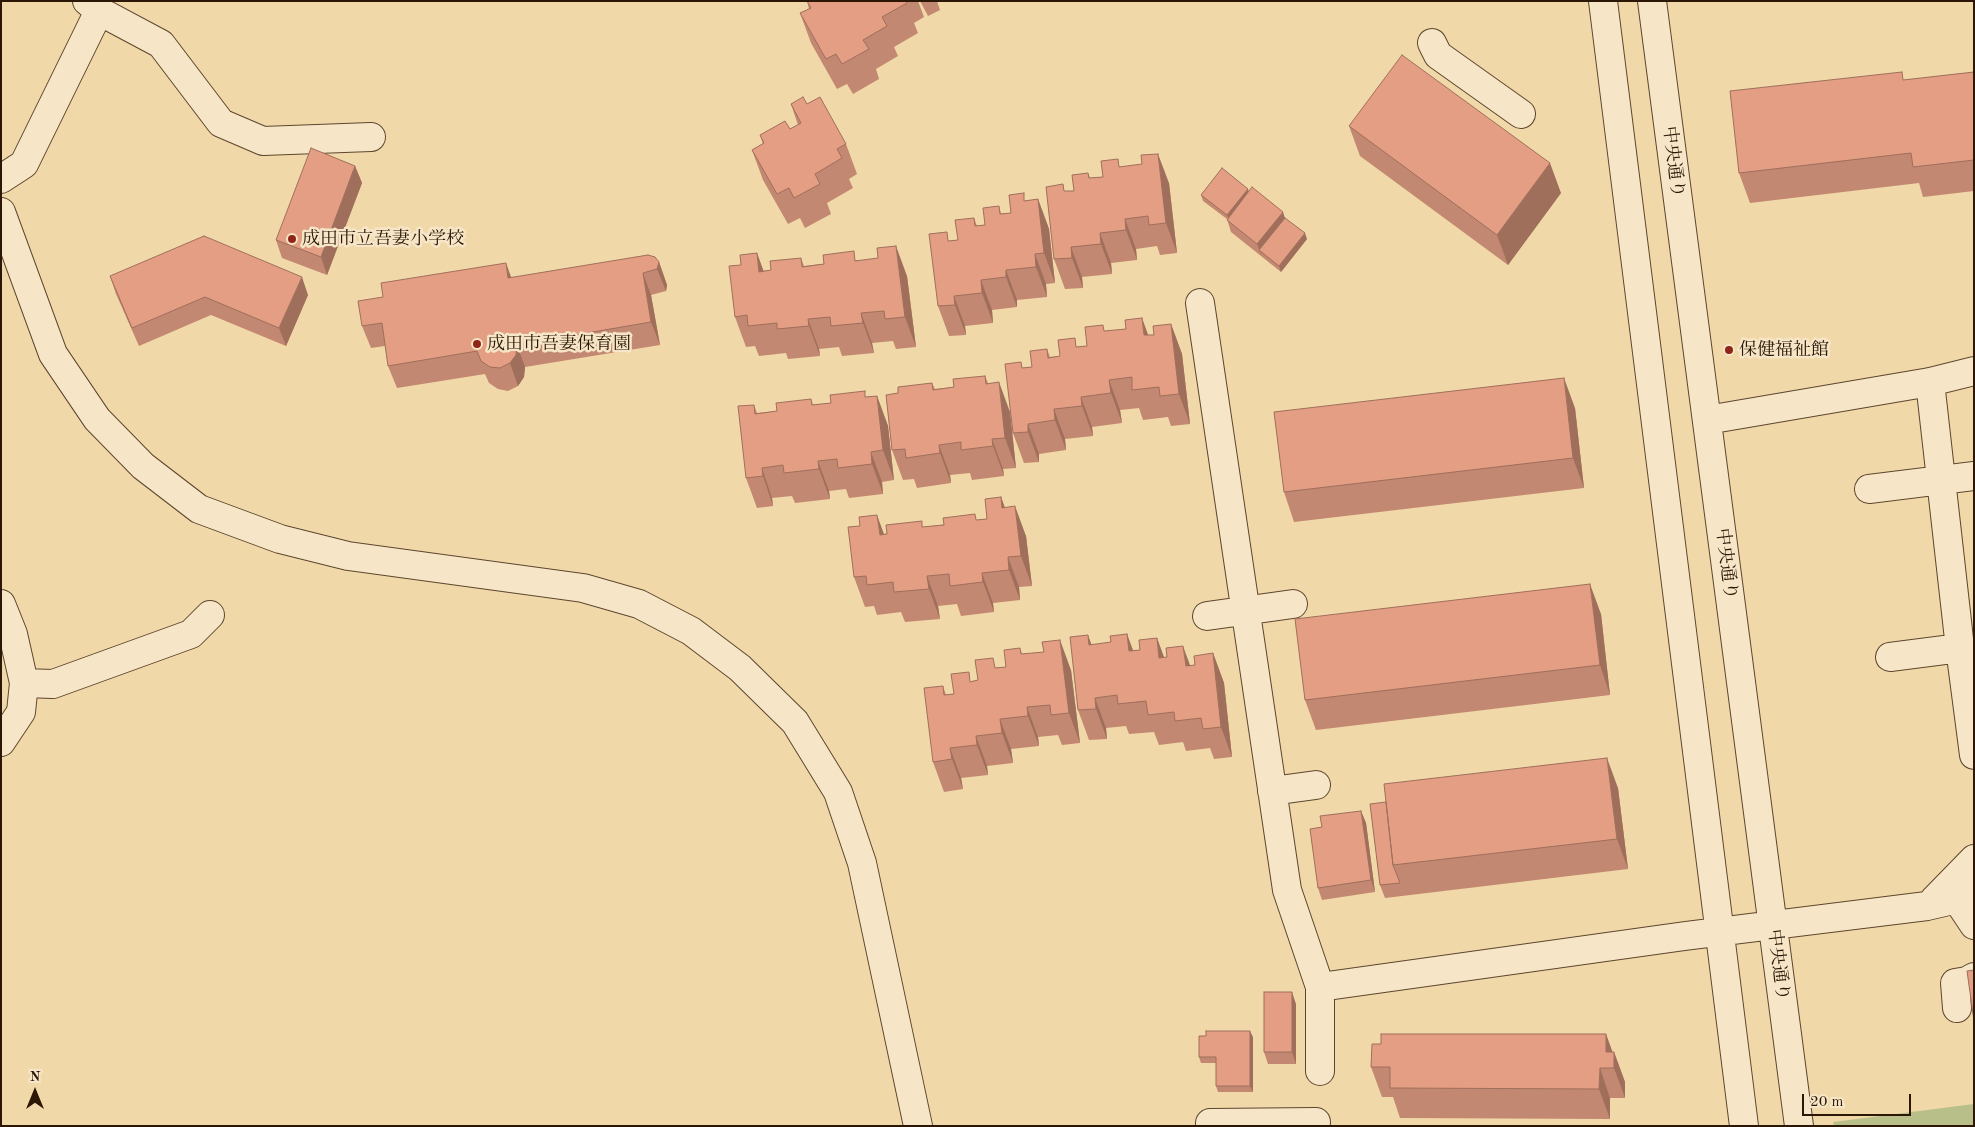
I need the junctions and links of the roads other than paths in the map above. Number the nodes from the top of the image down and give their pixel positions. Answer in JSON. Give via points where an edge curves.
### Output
{"nodes":[{"id":1,"x":1603,"y":1,"type":"edge"},
{"id":2,"x":1652,"y":1,"type":"edge"},
{"id":3,"x":93,"y":6,"type":"edge"},
{"id":4,"x":1432,"y":43,"type":"dead end"},
{"id":5,"x":1521,"y":114,"type":"dead end"},
{"id":6,"x":371,"y":137,"type":"dead end"},
{"id":7,"x":1,"y":179,"type":"edge"},
{"id":8,"x":1,"y":212,"type":"edge"},
{"id":9,"x":1200,"y":303,"type":"dead end"},
{"id":10,"x":1974,"y":371,"type":"edge"},
{"id":11,"x":1930,"y":382,"type":"junction"},
{"id":12,"x":1707,"y":420,"type":"junction"},
{"id":13,"x":1974,"y":476,"type":"edge"},
{"id":14,"x":1941,"y":480,"type":"junction"},
{"id":15,"x":1869,"y":489,"type":"dead end"},
{"id":16,"x":1,"y":604,"type":"edge"},
{"id":17,"x":1292,"y":604,"type":"dead end"},
{"id":18,"x":1245,"y":610,"type":"junction"},
{"id":19,"x":210,"y":615,"type":"dead end"},
{"id":20,"x":1207,"y":616,"type":"dead end"},
{"id":21,"x":1960,"y":648,"type":"junction"},
{"id":22,"x":1890,"y":657,"type":"dead end"},
{"id":23,"x":24,"y":683,"type":"junction"},
{"id":24,"x":1,"y":742,"type":"edge"},
{"id":25,"x":1974,"y":755,"type":"edge"},
{"id":26,"x":1316,"y":785,"type":"dead end"},
{"id":27,"x":1272,"y":791,"type":"junction"},
{"id":28,"x":1974,"y":860,"type":"edge"},
{"id":29,"x":1960,"y":891,"type":"edge"},
{"id":30,"x":1974,"y":924,"type":"edge"},
{"id":31,"x":1773,"y":925,"type":"junction"},
{"id":32,"x":1720,"y":932,"type":"junction"},
{"id":33,"x":1974,"y":977,"type":"edge"},
{"id":34,"x":1320,"y":987,"type":"junction"},
{"id":35,"x":1957,"y":1008,"type":"dead end"},
{"id":36,"x":1320,"y":1071,"type":"dead end"},
{"id":37,"x":1316,"y":1122,"type":"dead end"},
{"id":38,"x":1210,"y":1123,"type":"dead end"},
{"id":39,"x":918,"y":1126,"type":"edge"},
{"id":40,"x":1744,"y":1126,"type":"edge"},
{"id":41,"x":1799,"y":1126,"type":"edge"}],
"edges":[{"from":1,"to":32,"type":"street"},
{"from":2,"to":12,"type":"street","name":"中央通り"},
{"from":3,"to":6,"type":"street","via":[[161,44],[221,123],[263,141]]},
{"from":3,"to":7,"type":"street","via":[[24,164]]},
{"from":4,"to":5,"type":"street","via":[[1438,55]]},
{"from":8,"to":39,"type":"street","via":[[53,354],[97,419],[143,466],[200,509],[280,539],[348,556],[583,588],[639,604],[698,636],[740,668],[795,722],[838,792],[862,863]]},
{"from":9,"to":18,"type":"street"},
{"from":10,"to":11,"type":"street"},
{"from":11,"to":12,"type":"street"},
{"from":11,"to":14,"type":"street"},
{"from":12,"to":31,"type":"street","name":"中央通り"},
{"from":13,"to":14,"type":"street"},
{"from":14,"to":15,"type":"street"},
{"from":14,"to":21,"type":"street"},
{"from":16,"to":23,"type":"street","via":[[13,634]]},
{"from":17,"to":18,"type":"street"},
{"from":18,"to":20,"type":"street"},
{"from":18,"to":27,"type":"street"},
{"from":19,"to":23,"type":"street","via":[[191,634],[53,684]]},
{"from":21,"to":22,"type":"street"},
{"from":21,"to":25,"type":"street"},
{"from":23,"to":24,"type":"street","via":[[21,712]]},
{"from":26,"to":27,"type":"street"},
{"from":27,"to":34,"type":"street","via":[[1287,890]]},
{"from":28,"to":29,"type":"street"},
{"from":29,"to":30,"type":"street"},
{"from":29,"to":31,"type":"street","via":[[1927,906]]},
{"from":31,"to":32,"type":"street"},
{"from":31,"to":41,"type":"street","name":"中央通り"},
{"from":32,"to":34,"type":"street"},
{"from":32,"to":40,"type":"street"},
{"from":33,"to":35,"type":"street","via":[[1955,983]]},
{"from":34,"to":36,"type":"street"},
{"from":37,"to":38,"type":"street"}]}
